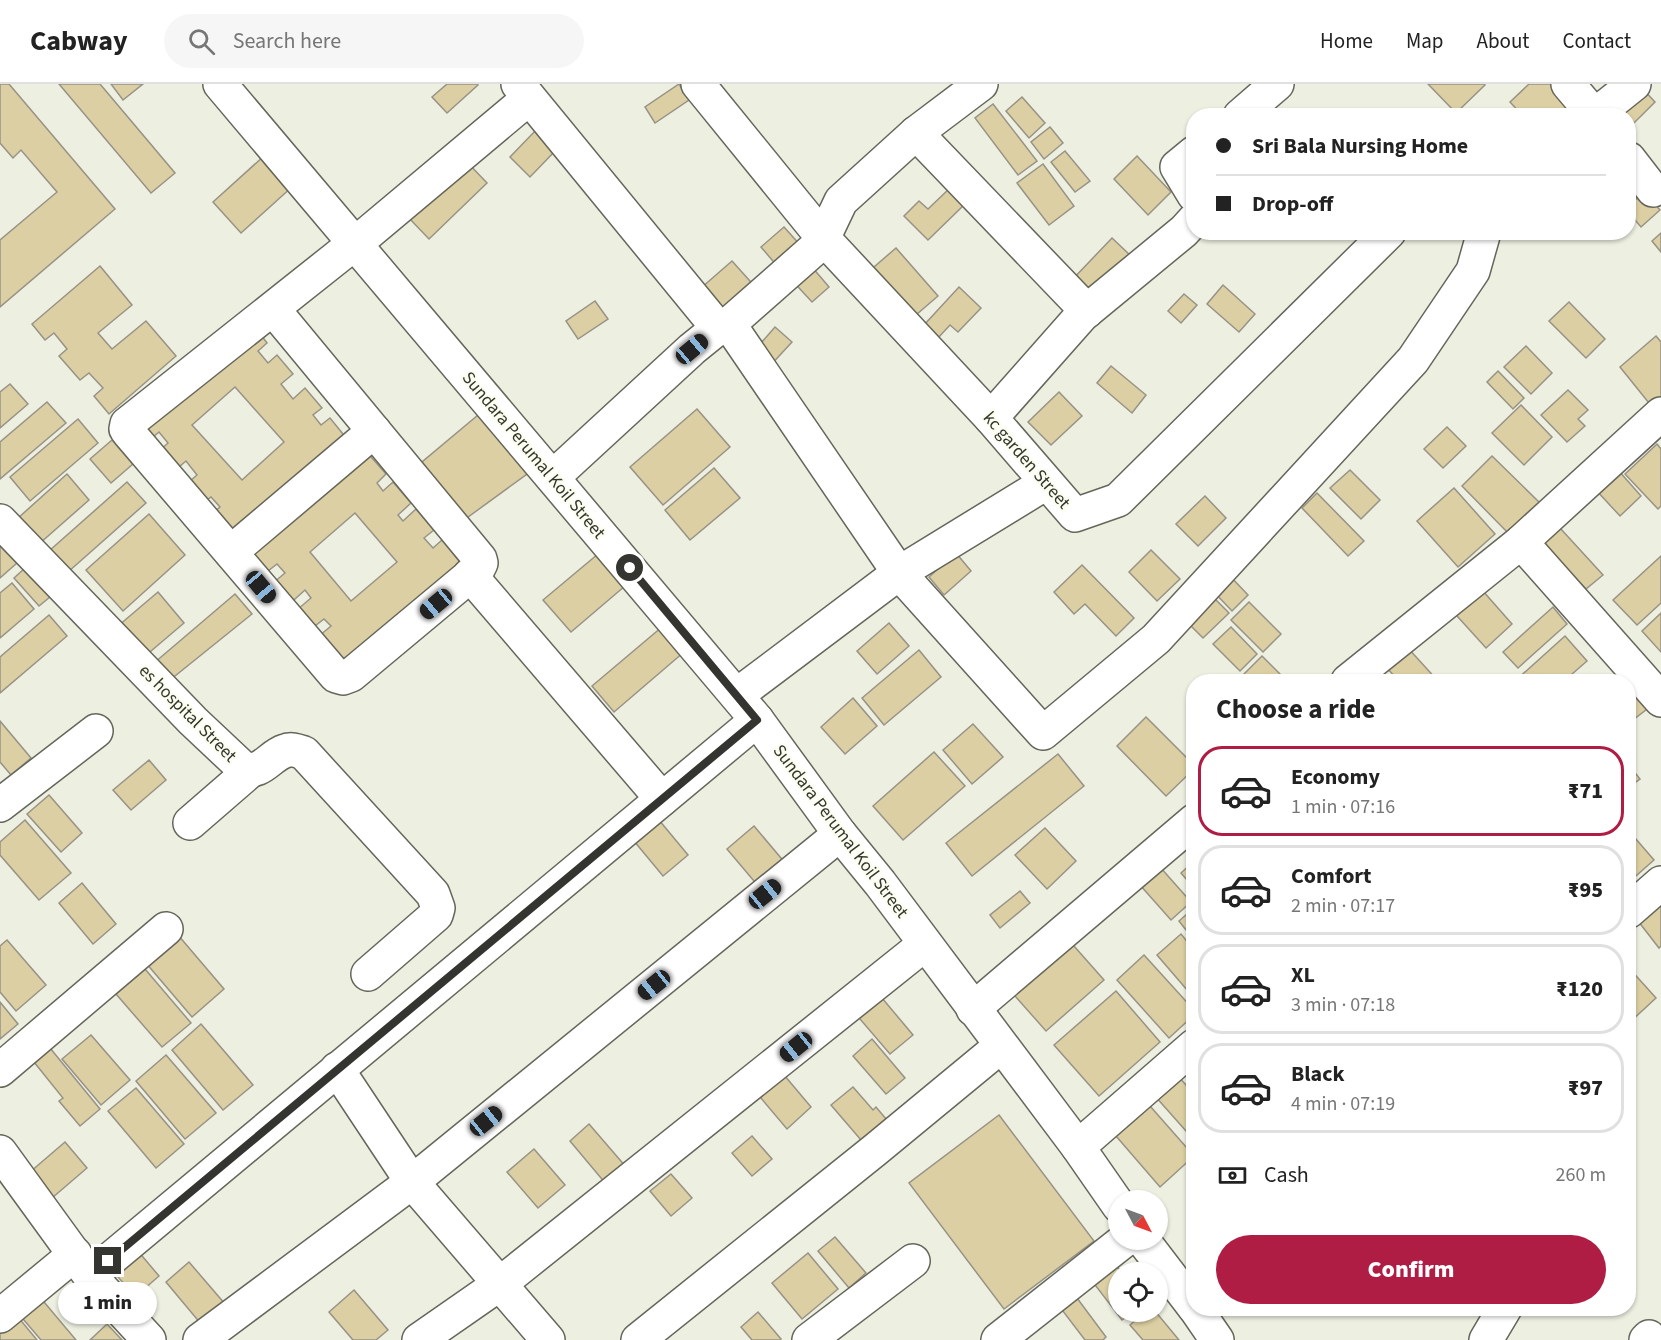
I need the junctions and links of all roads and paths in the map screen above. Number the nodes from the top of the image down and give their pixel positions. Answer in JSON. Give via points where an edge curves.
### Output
{"nodes":[{"id":1,"x":220,"y":84,"type":"edge"},
{"id":2,"x":699,"y":84,"type":"edge"},
{"id":3,"x":981,"y":84,"type":"edge"},
{"id":4,"x":1568,"y":84,"type":"edge"},
{"id":5,"x":1634,"y":84,"type":"edge"},
{"id":6,"x":523,"y":91,"type":"edge"},
{"id":7,"x":1589,"y":108,"type":"edge"},
{"id":8,"x":1604,"y":108,"type":"edge"},
{"id":9,"x":916,"y":133,"type":"junction"},
{"id":10,"x":1186,"y":160,"type":"edge"},
{"id":11,"x":1636,"y":168,"type":"edge"},
{"id":12,"x":1186,"y":182,"type":"edge"},
{"id":13,"x":1653,"y":190,"type":"dead end"},
{"id":14,"x":1186,"y":229,"type":"edge"},
{"id":15,"x":824,"y":239,"type":"junction"},
{"id":16,"x":1381,"y":240,"type":"edge"},
{"id":17,"x":1482,"y":240,"type":"edge"},
{"id":18,"x":355,"y":244,"type":"junction"},
{"id":19,"x":273,"y":309,"type":"junction"},
{"id":20,"x":1087,"y":311,"type":"junction"},
{"id":21,"x":724,"y":326,"type":"junction"},
{"id":22,"x":1661,"y":414,"type":"edge"},
{"id":23,"x":991,"y":418,"type":"junction"},
{"id":24,"x":374,"y":431,"type":"junction"},
{"id":25,"x":553,"y":477,"type":"junction"},
{"id":26,"x":1046,"y":483,"type":"junction"},
{"id":27,"x":0,"y":521,"type":"edge"},
{"id":28,"x":1521,"y":542,"type":"junction"},
{"id":29,"x":231,"y":552,"type":"junction"},
{"id":30,"x":899,"y":573,"type":"junction"},
{"id":31,"x":470,"y":575,"type":"junction"},
{"id":32,"x":1359,"y":674,"type":"edge"},
{"id":33,"x":1661,"y":700,"type":"edge"},
{"id":34,"x":747,"y":707,"type":"junction"},
{"id":35,"x":96,"y":730,"type":"dead end"},
{"id":36,"x":250,"y":771,"type":"junction"},
{"id":37,"x":662,"y":799,"type":"junction"},
{"id":38,"x":0,"y":805,"type":"edge"},
{"id":39,"x":190,"y":823,"type":"dead end"},
{"id":40,"x":1186,"y":828,"type":"edge"},
{"id":41,"x":840,"y":834,"type":"junction"},
{"id":42,"x":1661,"y":883,"type":"edge"},
{"id":43,"x":1636,"y":905,"type":"edge"},
{"id":44,"x":166,"y":929,"type":"dead end"},
{"id":45,"x":925,"y":944,"type":"junction"},
{"id":46,"x":368,"y":974,"type":"dead end"},
{"id":47,"x":974,"y":1009,"type":"junction"},
{"id":48,"x":1001,"y":1046,"type":"junction"},
{"id":49,"x":1186,"y":1053,"type":"edge"},
{"id":50,"x":337,"y":1069,"type":"junction"},
{"id":51,"x":0,"y":1070,"type":"edge"},
{"id":52,"x":1078,"y":1147,"type":"junction"},
{"id":53,"x":0,"y":1152,"type":"edge"},
{"id":54,"x":412,"y":1182,"type":"junction"},
{"id":55,"x":1108,"y":1190,"type":"edge"},
{"id":56,"x":1112,"y":1250,"type":"edge"},
{"id":57,"x":1150,"y":1250,"type":"edge"},
{"id":58,"x":913,"y":1261,"type":"dead end"},
{"id":59,"x":82,"y":1265,"type":"junction"},
{"id":60,"x":501,"y":1283,"type":"junction"},
{"id":61,"x":1186,"y":1298,"type":"edge"},
{"id":62,"x":1500,"y":1316,"type":"edge"},
{"id":63,"x":0,"y":1317,"type":"edge"},
{"id":64,"x":149,"y":1340,"type":"edge"},
{"id":65,"x":200,"y":1340,"type":"edge"},
{"id":66,"x":419,"y":1340,"type":"edge"},
{"id":67,"x":548,"y":1340,"type":"edge"},
{"id":68,"x":638,"y":1340,"type":"edge"},
{"id":69,"x":809,"y":1340,"type":"edge"},
{"id":70,"x":998,"y":1340,"type":"edge"},
{"id":71,"x":1486,"y":1340,"type":"edge"}],
"edges":[{"from":1,"to":18,"type":"street","name":"Sundara Perumal Koil Street"},
{"from":2,"to":15,"type":"street","name":"kc garden Street"},
{"from":3,"to":9,"type":"street"},
{"from":4,"to":7,"type":"street"},
{"from":5,"to":8,"type":"street"},
{"from":6,"to":18,"type":"street"},
{"from":6,"to":21,"type":"street"},
{"from":9,"to":15,"type":"street","via":[[841,201]]},
{"from":9,"to":20,"type":"street"},
{"from":10,"to":12,"type":"street","via":[[1177,167]]},
{"from":11,"to":13,"type":"street"},
{"from":14,"to":20,"type":"street"},
{"from":15,"to":21,"type":"street"},
{"from":15,"to":23,"type":"street","name":"kc garden Street"},
{"from":16,"to":26,"type":"street","name":"kc garden Street","via":[[1118,500],[1075,515]]},
{"from":17,"to":30,"type":"street","via":[[1473,272],[1413,360],[1156,639],[1043,733]]},
{"from":18,"to":19,"type":"street"},
{"from":18,"to":25,"type":"street","name":"Sundara Perumal Koil Street"},
{"from":19,"to":24,"type":"street"},
{"from":19,"to":29,"type":"street","via":[[127,424],[126,429]]},
{"from":20,"to":23,"type":"street"},
{"from":21,"to":25,"type":"street"},
{"from":21,"to":30,"type":"street"},
{"from":22,"to":28,"type":"street"},
{"from":23,"to":26,"type":"street","name":"kc garden Street"},
{"from":24,"to":29,"type":"street"},
{"from":24,"to":31,"type":"street","via":[[480,559],[482,563]]},
{"from":25,"to":34,"type":"street","name":"Sundara Perumal Koil Street"},
{"from":26,"to":30,"type":"street"},
{"from":27,"to":36,"type":"street","name":"es hospital Street","via":[[193,721]]},
{"from":28,"to":32,"type":"street"},
{"from":28,"to":33,"type":"street"},
{"from":29,"to":31,"type":"street","via":[[336,676],[343,678]]},
{"from":30,"to":34,"type":"street"},
{"from":31,"to":37,"type":"street"},
{"from":34,"to":37,"type":"street"},
{"from":34,"to":41,"type":"street","name":"Sundara Perumal Koil Street"},
{"from":35,"to":38,"type":"street"},
{"from":36,"to":39,"type":"street"},
{"from":36,"to":46,"type":"street","name":"es hospital Street","via":[[262,768],[284,751],[304,753],[433,894],[436,915]]},
{"from":37,"to":50,"type":"street"},
{"from":40,"to":47,"type":"street"},
{"from":41,"to":45,"type":"street","name":"Sundara Perumal Koil Street"},
{"from":41,"to":54,"type":"street"},
{"from":42,"to":43,"type":"street"},
{"from":44,"to":51,"type":"street"},
{"from":45,"to":47,"type":"street","name":"Sundara Perumal Koil Street"},
{"from":45,"to":60,"type":"street"},
{"from":47,"to":48,"type":"street","name":"Sundara Perumal Koil Street"},
{"from":48,"to":52,"type":"street","name":"Sundara Perumal Koil Street"},
{"from":48,"to":68,"type":"street"},
{"from":49,"to":52,"type":"street"},
{"from":50,"to":54,"type":"street"},
{"from":50,"to":59,"type":"street"},
{"from":52,"to":55,"type":"street","name":"Sundara Perumal Koil Street"},
{"from":53,"to":59,"type":"street"},
{"from":54,"to":60,"type":"street"},
{"from":54,"to":65,"type":"street"},
{"from":56,"to":70,"type":"street"},
{"from":57,"to":61,"type":"street"},
{"from":58,"to":69,"type":"street"},
{"from":59,"to":63,"type":"street"},
{"from":59,"to":64,"type":"street"},
{"from":60,"to":66,"type":"street"},
{"from":60,"to":67,"type":"street"},
{"from":62,"to":71,"type":"street"}]}
